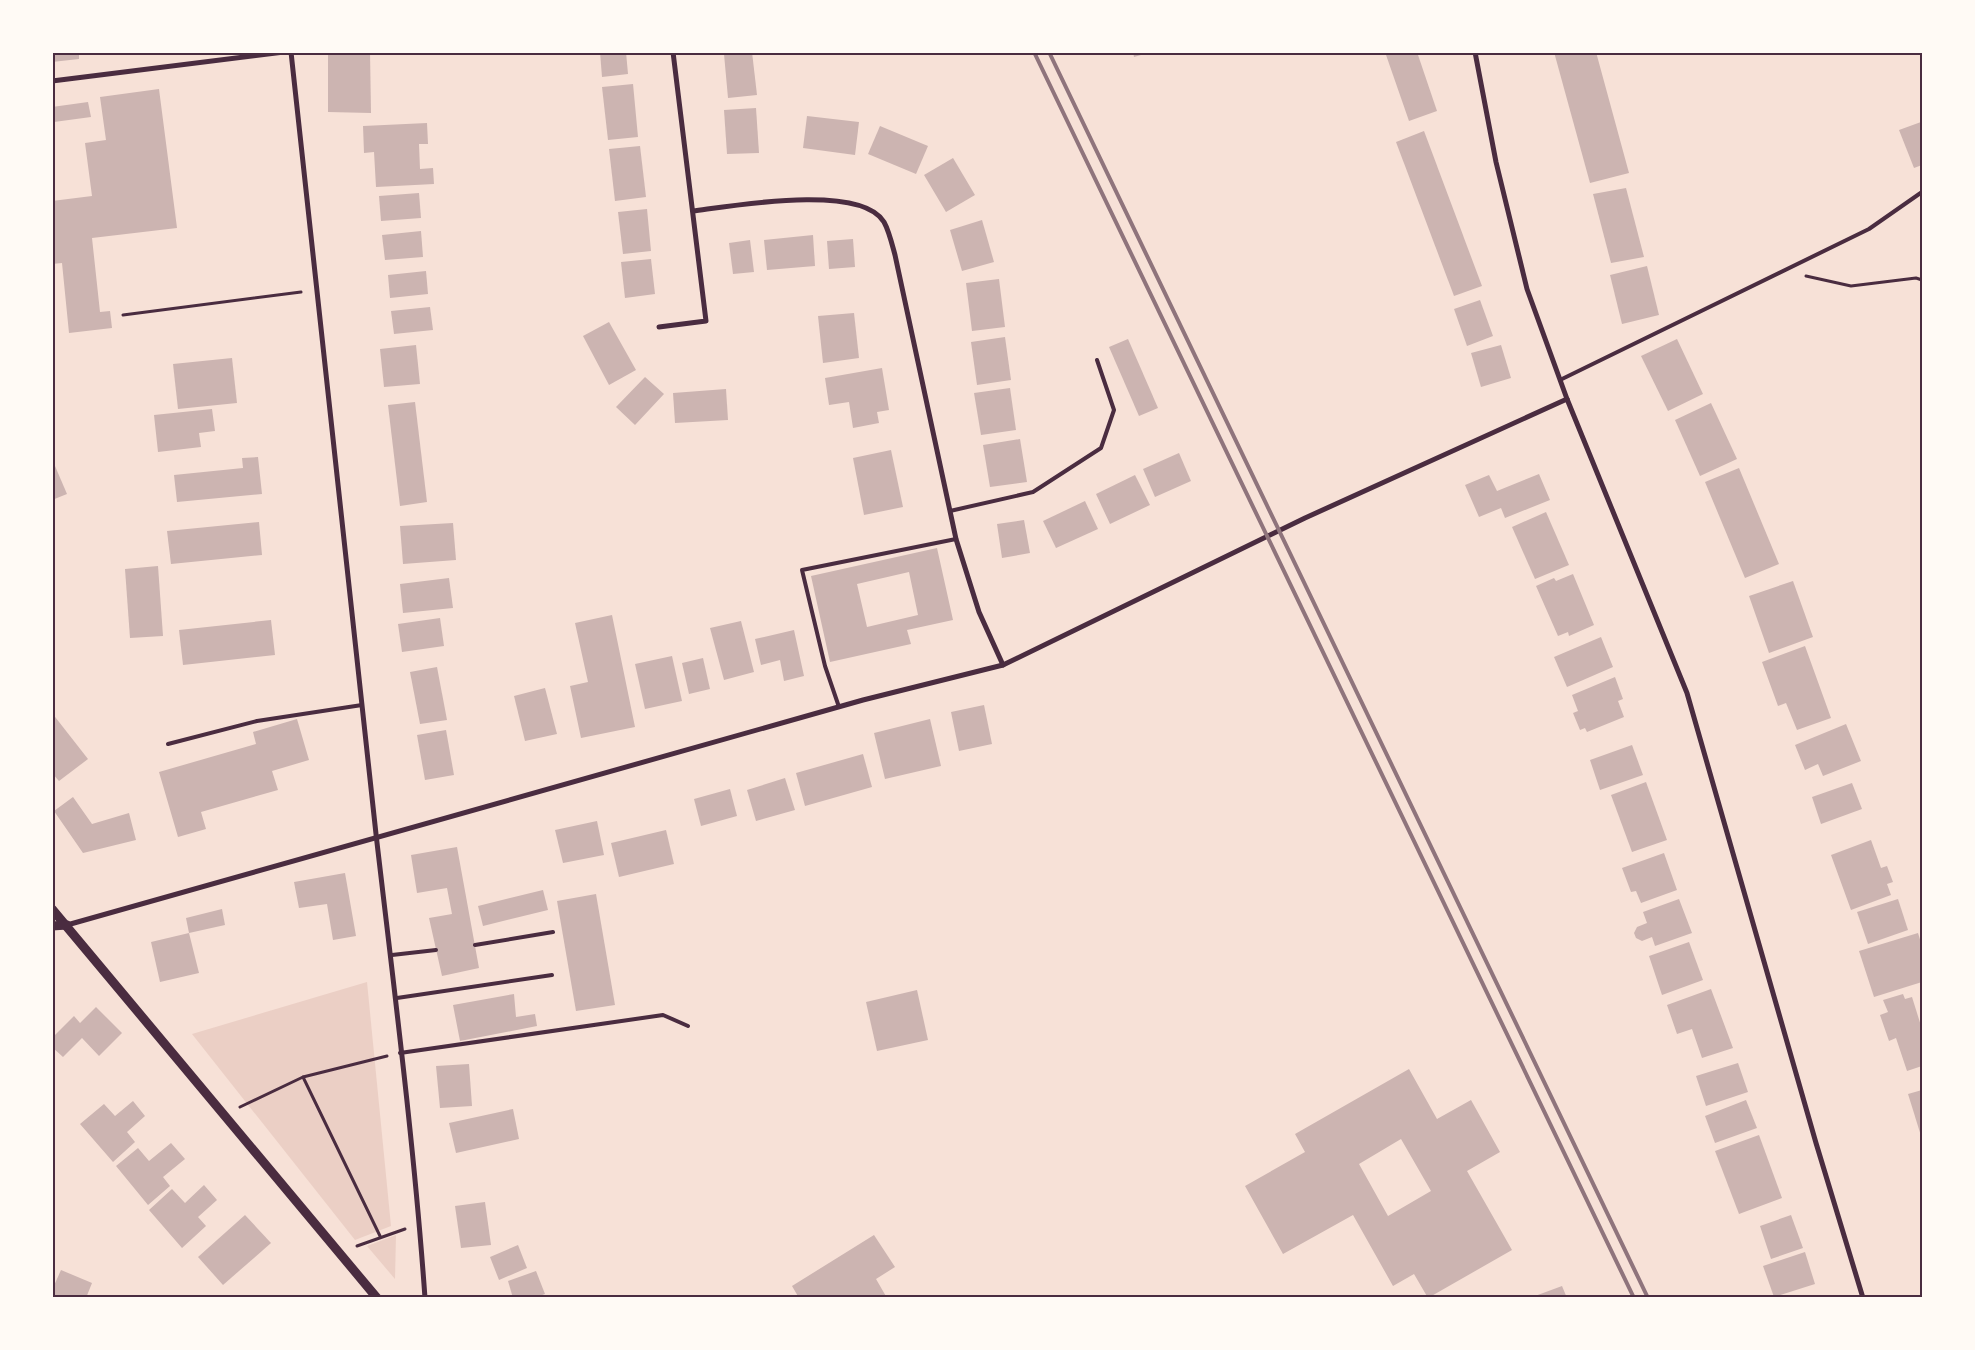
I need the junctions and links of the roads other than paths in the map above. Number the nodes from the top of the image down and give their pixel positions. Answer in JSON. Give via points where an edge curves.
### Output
{"nodes":[{"id":1,"x":284,"y":52,"type":"edge"},
{"id":2,"x":291,"y":52,"type":"edge"},
{"id":3,"x":673,"y":52,"type":"edge"},
{"id":4,"x":1475,"y":52,"type":"edge"},
{"id":5,"x":52,"y":81,"type":"edge"},
{"id":6,"x":1922,"y":192,"type":"edge"},
{"id":7,"x":693,"y":211,"type":"junction"},
{"id":8,"x":659,"y":327,"type":"dead end"},
{"id":9,"x":1096,"y":360,"type":"dead end"},
{"id":10,"x":1560,"y":380,"type":"junction"},
{"id":11,"x":1567,"y":399,"type":"junction"},
{"id":12,"x":950,"y":511,"type":"junction"},
{"id":13,"x":956,"y":539,"type":"junction"},
{"id":14,"x":1003,"y":665,"type":"junction"},
{"id":15,"x":362,"y":705,"type":"junction"},
{"id":16,"x":840,"y":707,"type":"junction"},
{"id":17,"x":168,"y":744,"type":"dead end"},
{"id":18,"x":377,"y":839,"type":"junction"},
{"id":19,"x":52,"y":909,"type":"edge"},
{"id":20,"x":67,"y":925,"type":"junction"},
{"id":21,"x":52,"y":926,"type":"edge"},
{"id":22,"x":553,"y":932,"type":"dead end"},
{"id":23,"x":475,"y":945,"type":"dead end"},
{"id":24,"x":436,"y":950,"type":"dead end"},
{"id":25,"x":392,"y":955,"type":"junction"},
{"id":26,"x":552,"y":975,"type":"dead end"},
{"id":27,"x":397,"y":998,"type":"junction"},
{"id":28,"x":688,"y":1026,"type":"dead end"},
{"id":29,"x":400,"y":1053,"type":"junction"},
{"id":30,"x":377,"y":1298,"type":"edge"},
{"id":31,"x":425,"y":1298,"type":"edge"},
{"id":32,"x":1863,"y":1298,"type":"edge"}],
"edges":[{"from":1,"to":5,"type":"street"},
{"from":2,"to":15,"type":"street"},
{"from":3,"to":7,"type":"street"},
{"from":4,"to":10,"type":"street","via":[[1496,162],[1527,289]]},
{"from":6,"to":10,"type":"lane","via":[[1869,229]]},
{"from":7,"to":8,"type":"street","via":[[706,321]]},
{"from":7,"to":12,"type":"street","via":[[797,200],[840,200],[865,206],[884,221],[895,255]]},
{"from":9,"to":12,"type":"lane","via":[[1114,410],[1101,448],[1033,492]]},
{"from":10,"to":11,"type":"street"},
{"from":11,"to":14,"type":"street","via":[[1305,518]]},
{"from":11,"to":32,"type":"street","via":[[1687,693]]},
{"from":12,"to":13,"type":"street"},
{"from":13,"to":14,"type":"street","via":[[979,612]]},
{"from":13,"to":16,"type":"lane","via":[[802,570],[825,666]]},
{"from":14,"to":16,"type":"street"},
{"from":15,"to":17,"type":"lane","via":[[257,721]]},
{"from":15,"to":18,"type":"street"},
{"from":16,"to":18,"type":"street"},
{"from":18,"to":20,"type":"street"},
{"from":18,"to":25,"type":"street"},
{"from":19,"to":20,"type":"street"},
{"from":20,"to":21,"type":"street"},
{"from":20,"to":30,"type":"street"},
{"from":22,"to":23,"type":"lane"},
{"from":24,"to":25,"type":"lane"},
{"from":25,"to":27,"type":"street"},
{"from":26,"to":27,"type":"lane"},
{"from":27,"to":29,"type":"street"},
{"from":28,"to":29,"type":"lane","via":[[663,1016]]},
{"from":29,"to":31,"type":"street"}]}
